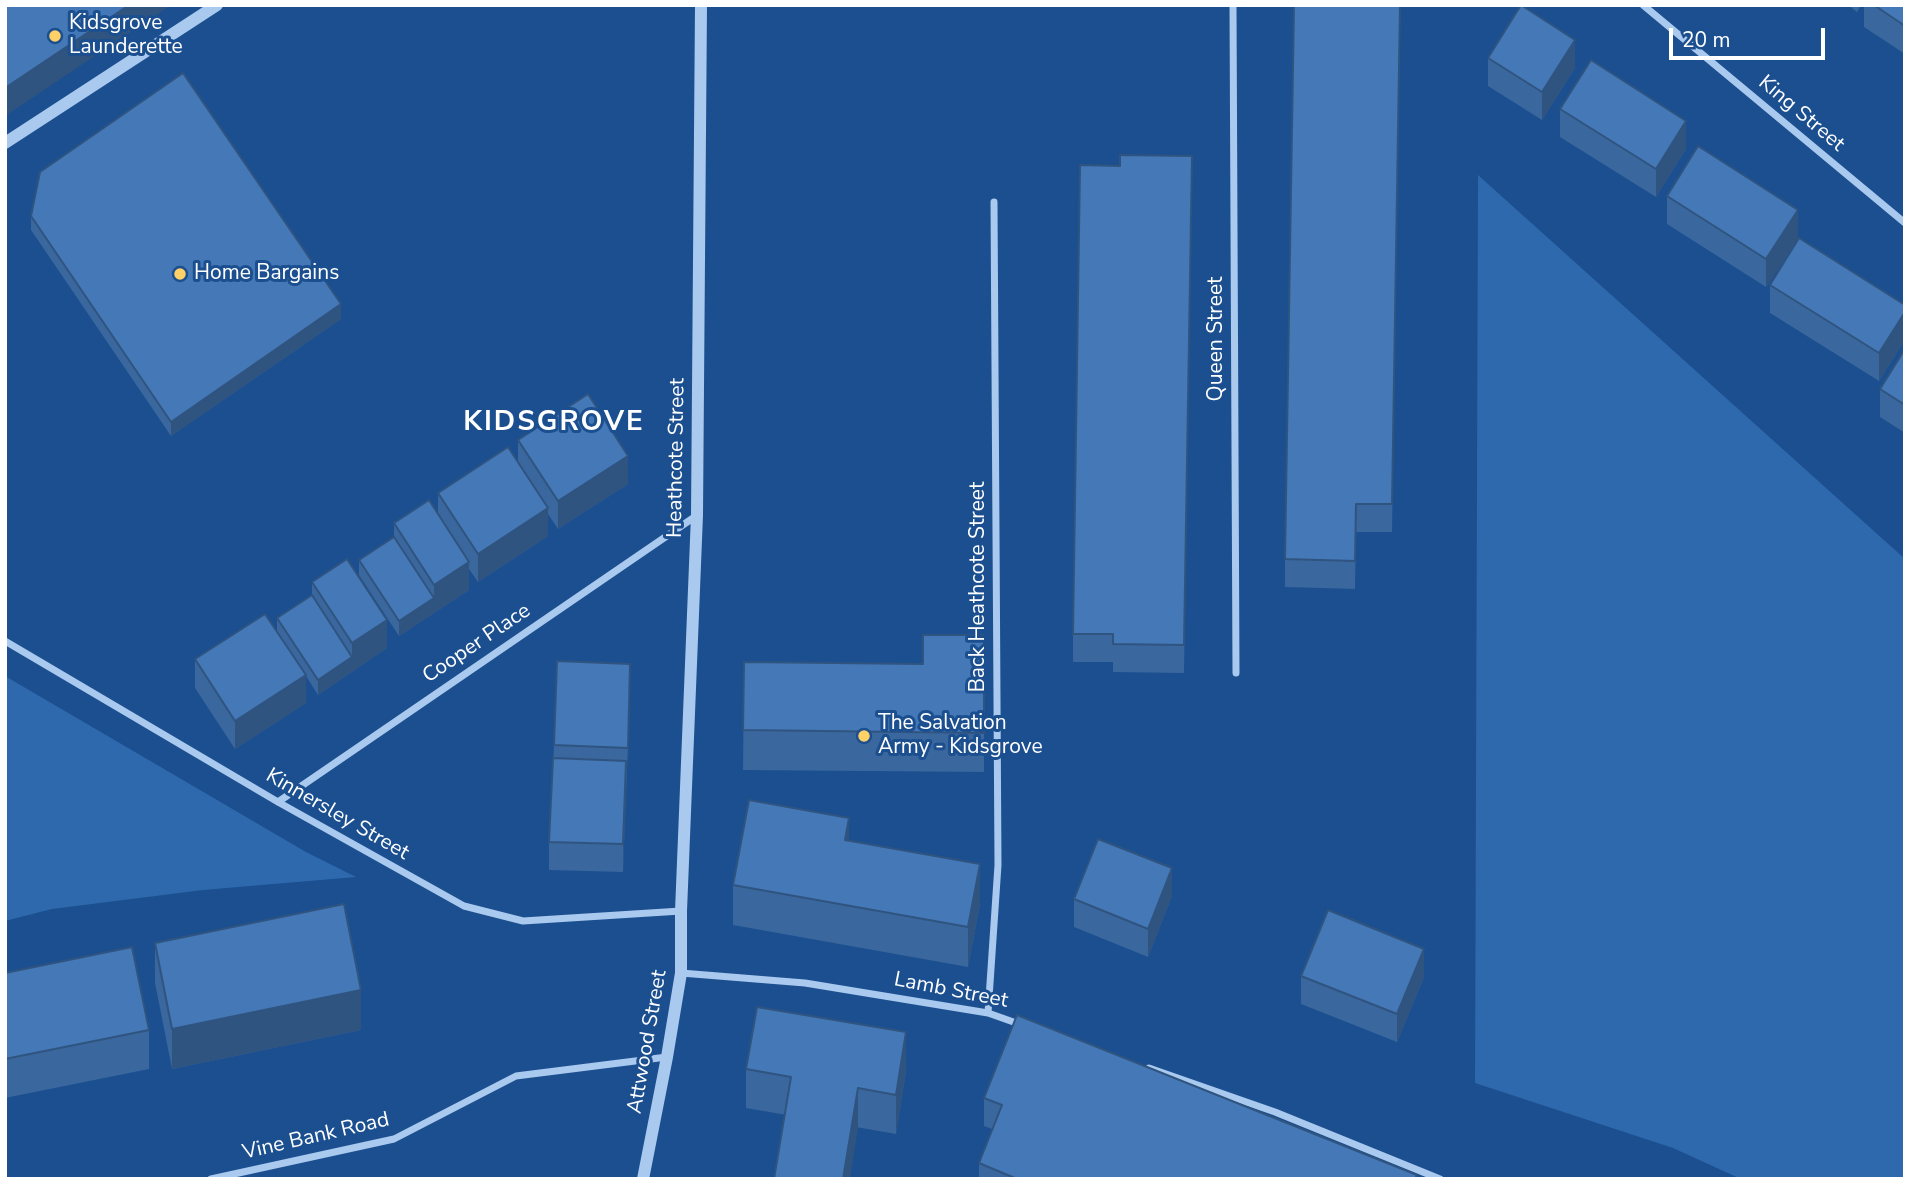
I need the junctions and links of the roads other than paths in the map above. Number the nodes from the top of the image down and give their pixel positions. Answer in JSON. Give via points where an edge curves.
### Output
{"nodes":[{"id":1,"x":217,"y":5,"type":"edge"},
{"id":2,"x":701,"y":5,"type":"edge"},
{"id":3,"x":1233,"y":5,"type":"edge"},
{"id":4,"x":1643,"y":5,"type":"edge"},
{"id":5,"x":5,"y":143,"type":"edge"},
{"id":6,"x":994,"y":202,"type":"dead end"},
{"id":7,"x":1905,"y":223,"type":"edge"},
{"id":8,"x":697,"y":515,"type":"junction"},
{"id":9,"x":5,"y":641,"type":"edge"},
{"id":10,"x":1236,"y":673,"type":"dead end"},
{"id":11,"x":278,"y":802,"type":"junction"},
{"id":12,"x":681,"y":911,"type":"junction"},
{"id":13,"x":681,"y":973,"type":"junction"},
{"id":14,"x":988,"y":1013,"type":"junction"},
{"id":15,"x":1027,"y":1026,"type":"edge"},
{"id":16,"x":667,"y":1057,"type":"junction"},
{"id":17,"x":1144,"y":1067,"type":"edge"},
{"id":18,"x":211,"y":1179,"type":"edge"},
{"id":19,"x":643,"y":1179,"type":"edge"},
{"id":20,"x":1440,"y":1179,"type":"edge"}],
"edges":[{"from":1,"to":5,"type":"street"},
{"from":2,"to":8,"type":"street","name":"Heathcote Street"},
{"from":3,"to":10,"type":"street","name":"Queen Street"},
{"from":4,"to":7,"type":"street","name":"King Street"},
{"from":6,"to":14,"type":"street","name":"Back Heathcote Street","via":[[998,865]]},
{"from":8,"to":11,"type":"street","name":"Cooper Place"},
{"from":8,"to":12,"type":"street","name":"Heathcote Street"},
{"from":9,"to":11,"type":"street","name":"Kinnersley Street"},
{"from":11,"to":12,"type":"street","name":"Kinnersley Street","via":[[464,906],[523,921]]},
{"from":12,"to":13,"type":"street","name":"Attwood Street"},
{"from":13,"to":14,"type":"street","name":"Lamb Street","via":[[805,983]]},
{"from":13,"to":16,"type":"street","name":"Attwood Street"},
{"from":14,"to":15,"type":"street","name":"Lamb Street"},
{"from":16,"to":18,"type":"street","name":"Vine Bank Road","via":[[516,1076],[394,1139]]},
{"from":16,"to":19,"type":"street","name":"Attwood Street"},
{"from":17,"to":20,"type":"street","via":[[1275,1112]]}]}
